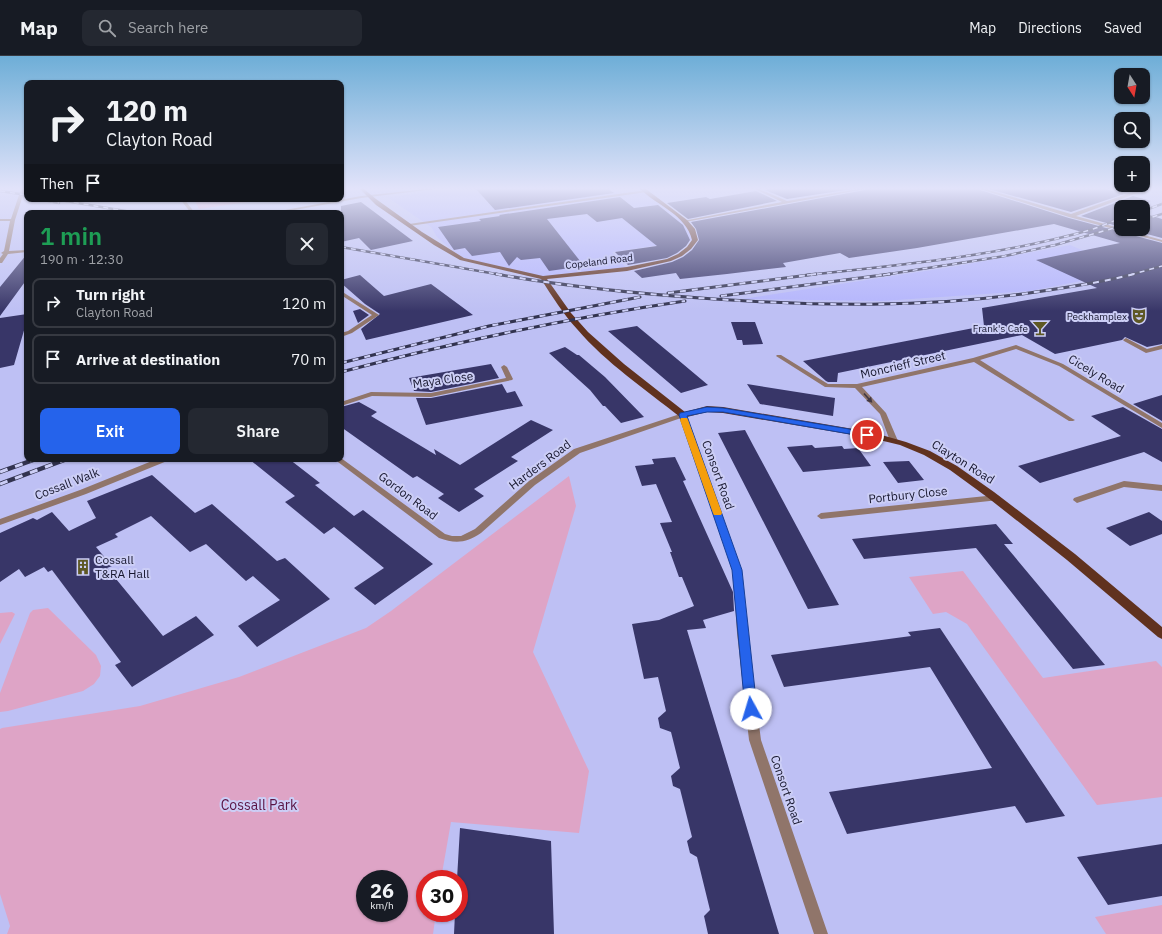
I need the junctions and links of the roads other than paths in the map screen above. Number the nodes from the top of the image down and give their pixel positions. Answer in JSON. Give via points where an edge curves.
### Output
{"nodes":[{"id":1,"x":11,"y":230,"type":"edge"},
{"id":2,"x":416,"y":230,"type":"edge"},
{"id":3,"x":692,"y":230,"type":"edge"},
{"id":4,"x":1122,"y":230,"type":"edge"},
{"id":5,"x":1162,"y":241,"type":"edge"},
{"id":6,"x":24,"y":250,"type":"edge"},
{"id":7,"x":6,"y":253,"type":"junction"},
{"id":8,"x":0,"y":254,"type":"edge"},
{"id":9,"x":0,"y":262,"type":"edge"},
{"id":10,"x":543,"y":278,"type":"junction"},
{"id":11,"x":344,"y":295,"type":"edge"},
{"id":12,"x":344,"y":334,"type":"edge"},
{"id":13,"x":1126,"y":340,"type":"dead end"},
{"id":14,"x":1016,"y":347,"type":"joint"},
{"id":15,"x":1162,"y":347,"type":"edge"},
{"id":16,"x":779,"y":356,"type":"dead end"},
{"id":17,"x":975,"y":360,"type":"junction"},
{"id":18,"x":504,"y":367,"type":"dead end"},
{"id":19,"x":858,"y":386,"type":"junction"},
{"id":20,"x":344,"y":403,"type":"edge"},
{"id":21,"x":682,"y":415,"type":"junction"},
{"id":22,"x":1071,"y":420,"type":"dead end"},
{"id":23,"x":1162,"y":426,"type":"edge"},
{"id":24,"x":894,"y":441,"type":"junction"},
{"id":25,"x":157,"y":462,"type":"edge"},
{"id":26,"x":342,"y":462,"type":"edge"},
{"id":27,"x":1162,"y":488,"type":"edge"},
{"id":28,"x":996,"y":498,"type":"junction"},
{"id":29,"x":1077,"y":500,"type":"dead end"},
{"id":30,"x":822,"y":516,"type":"dead end"},
{"id":31,"x":0,"y":522,"type":"edge"},
{"id":32,"x":468,"y":537,"type":"joint"},
{"id":33,"x":1162,"y":634,"type":"edge"},
{"id":34,"x":821,"y":934,"type":"edge"}],
"edges":[{"from":1,"to":7,"type":"street"},
{"from":2,"to":10,"type":"main road","via":[[462,259]]},
{"from":3,"to":10,"type":"main road","name":"Copeland Road","via":[[695,240],[689,248],[669,260],[611,271]]},
{"from":4,"to":5,"type":"street"},
{"from":6,"to":7,"type":"street"},
{"from":7,"to":8,"type":"street"},
{"from":7,"to":9,"type":"street"},
{"from":10,"to":21,"type":"main road","via":[[584,333]]},
{"from":11,"to":12,"type":"street","via":[[376,315]]},
{"from":13,"to":15,"type":"street","via":[[1146,351]]},
{"from":14,"to":17,"type":"street","name":"Moncrieff Street"},
{"from":14,"to":23,"type":"street","name":"Cicely Road","via":[[1061,365]]},
{"from":16,"to":19,"type":"street","via":[[827,386]]},
{"from":17,"to":19,"type":"street","name":"Moncrieff Street"},
{"from":17,"to":22,"type":"street"},
{"from":18,"to":20,"type":"street","name":"Maya Close","via":[[510,380],[430,395],[372,394]]},
{"from":19,"to":24,"type":"street","name":"Moncrieff Street","one_way":true,"via":[[883,414]]},
{"from":21,"to":24,"type":"main road","name":"Clayton Road","via":[[707,409],[723,410]]},
{"from":21,"to":32,"type":"street","name":"Harders Road","via":[[577,451],[532,483]]},
{"from":21,"to":34,"type":"street","name":"Consort Road","via":[[737,570],[755,740]]},
{"from":24,"to":28,"type":"main road","name":"Clayton Road","via":[[938,459]]},
{"from":25,"to":31,"type":"street","name":"Cossall Walk"},
{"from":26,"to":32,"type":"street","name":"Gordon Road","via":[[442,536],[451,540]]},
{"from":27,"to":29,"type":"street","via":[[1124,484]]},
{"from":28,"to":30,"type":"street","name":"Portbury Close"},
{"from":28,"to":33,"type":"main road","name":"Clayton Road","via":[[1086,569]]}]}
